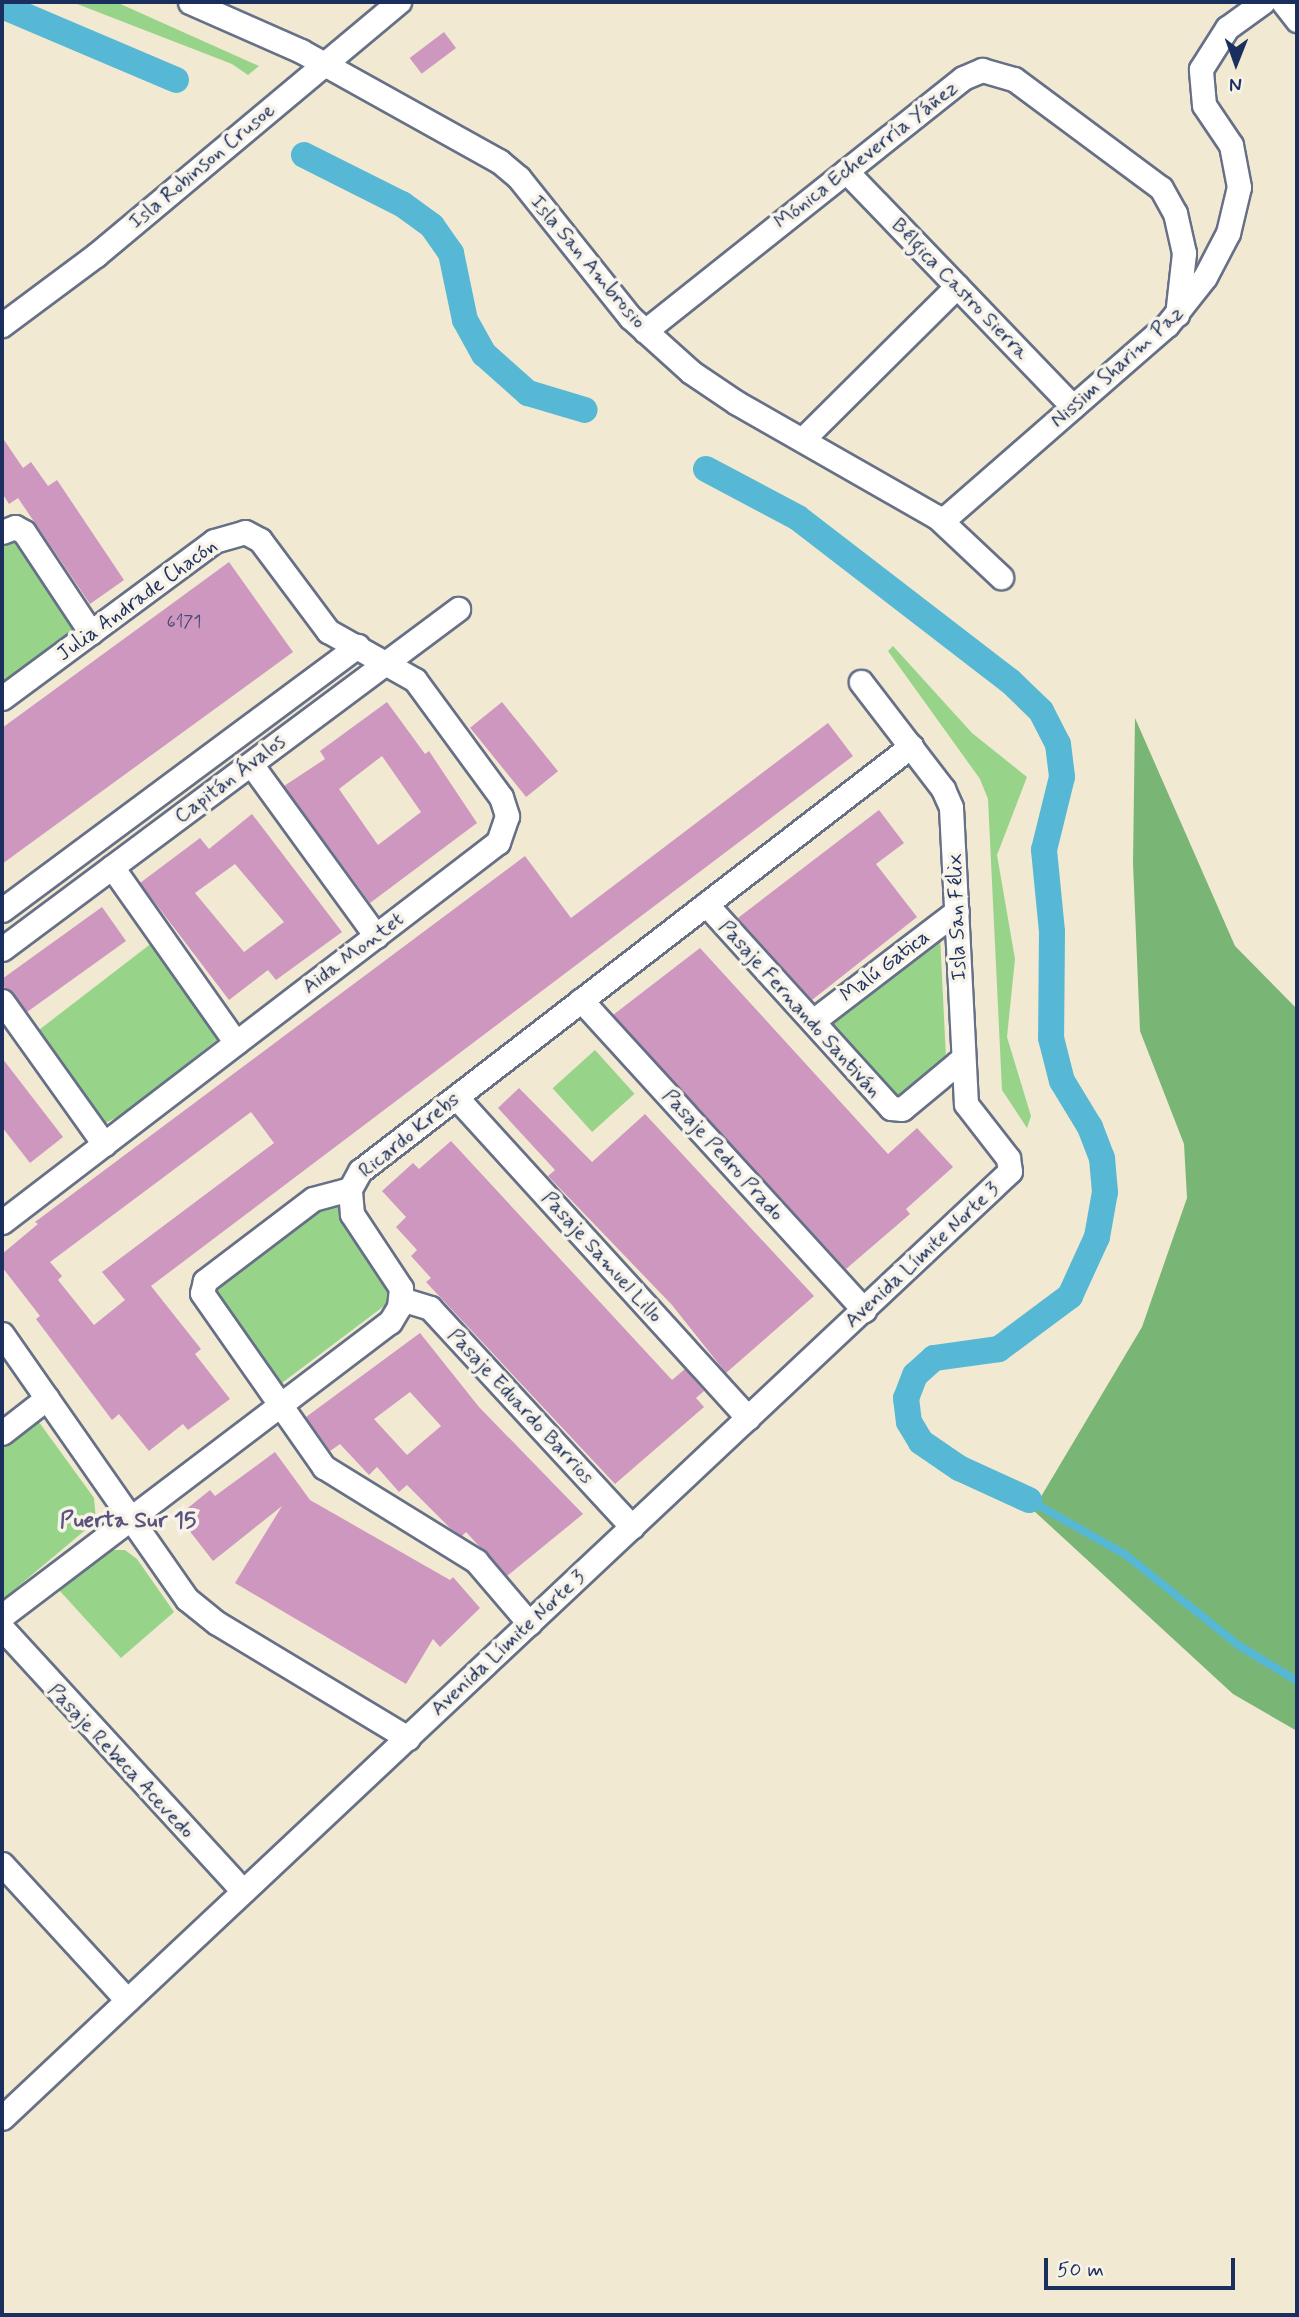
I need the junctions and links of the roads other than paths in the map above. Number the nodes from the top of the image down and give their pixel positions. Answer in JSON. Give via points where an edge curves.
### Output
{"nodes":[{"id":1,"x":190,"y":2,"type":"edge"},
{"id":2,"x":399,"y":2,"type":"edge"},
{"id":3,"x":1263,"y":2,"type":"edge"},
{"id":4,"x":1283,"y":2,"type":"edge"},
{"id":5,"x":1297,"y":20,"type":"edge"},
{"id":6,"x":324,"y":64,"type":"junction"},
{"id":7,"x":846,"y":171,"type":"junction"},
{"id":8,"x":957,"y":286,"type":"junction"},
{"id":9,"x":1178,"y":315,"type":"junction"},
{"id":10,"x":2,"y":325,"type":"edge"},
{"id":11,"x":645,"y":331,"type":"junction"},
{"id":12,"x":1073,"y":407,"type":"junction"},
{"id":13,"x":803,"y":439,"type":"junction"},
{"id":14,"x":942,"y":521,"type":"junction"},
{"id":15,"x":2,"y":532,"type":"edge"},
{"id":16,"x":1001,"y":576,"type":"dead end"},
{"id":17,"x":458,"y":609,"type":"dead end"},
{"id":18,"x":91,"y":633,"type":"junction"},
{"id":19,"x":358,"y":646,"type":"junction"},
{"id":20,"x":388,"y":662,"type":"junction"},
{"id":21,"x":861,"y":682,"type":"dead end"},
{"id":22,"x":2,"y":698,"type":"edge"},
{"id":23,"x":911,"y":746,"type":"junction"},
{"id":24,"x":251,"y":764,"type":"junction"},
{"id":25,"x":112,"y":867,"type":"junction"},
{"id":26,"x":706,"y":904,"type":"junction"},
{"id":27,"x":2,"y":910,"type":"edge"},
{"id":28,"x":957,"y":911,"type":"junction"},
{"id":29,"x":376,"y":936,"type":"junction"},
{"id":30,"x":2,"y":948,"type":"edge"},
{"id":31,"x":581,"y":1000,"type":"junction"},
{"id":32,"x":2,"y":1001,"type":"edge"},
{"id":33,"x":813,"y":1021,"type":"junction"},
{"id":34,"x":236,"y":1043,"type":"junction"},
{"id":35,"x":962,"y":1059,"type":"junction"},
{"id":36,"x":456,"y":1097,"type":"junction"},
{"id":37,"x":104,"y":1144,"type":"junction"},
{"id":38,"x":1011,"y":1166,"type":"joint"},
{"id":39,"x":350,"y":1189,"type":"junction"},
{"id":40,"x":2,"y":1222,"type":"edge"},
{"id":41,"x":401,"y":1299,"type":"junction"},
{"id":42,"x":864,"y":1310,"type":"junction"},
{"id":43,"x":2,"y":1334,"type":"edge"},
{"id":44,"x":47,"y":1398,"type":"junction"},
{"id":45,"x":280,"y":1405,"type":"junction"},
{"id":46,"x":748,"y":1418,"type":"junction"},
{"id":47,"x":2,"y":1433,"type":"edge"},
{"id":48,"x":130,"y":1519,"type":"junction"},
{"id":49,"x":632,"y":1527,"type":"junction"},
{"id":50,"x":2,"y":1616,"type":"edge"},
{"id":51,"x":529,"y":1623,"type":"junction"},
{"id":52,"x":2,"y":1628,"type":"edge"},
{"id":53,"x":408,"y":1738,"type":"junction"},
{"id":54,"x":2,"y":1864,"type":"edge"},
{"id":55,"x":243,"y":1891,"type":"junction"},
{"id":56,"x":127,"y":2000,"type":"junction"},
{"id":57,"x":4,"y":2110,"type":"edge"}],
"edges":[{"from":1,"to":6,"type":"street","name":"Isla San Ambrosio"},
{"from":2,"to":6,"type":"street","name":"Isla Robinson Crusoe"},
{"from":3,"to":9,"type":"street","name":"Nissim Sharim Paz","via":[[1227,28],[1200,69],[1204,105],[1231,145],[1238,187],[1236,212],[1221,248]]},
{"from":4,"to":5,"type":"street"},
{"from":6,"to":10,"type":"street","name":"Isla Robinson Crusoe","via":[[96,255]]},
{"from":6,"to":11,"type":"street","name":"Isla San Ambrosio","via":[[499,161],[519,178],[609,294]]},
{"from":7,"to":8,"type":"street","name":"Bélgica Castro Sierra"},
{"from":7,"to":9,"type":"street","name":"Mónica Echeverría Yáñez","via":[[963,78],[982,70],[1005,75],[1161,188],[1175,213],[1184,253]]},
{"from":7,"to":11,"type":"street","name":"Mónica Echeverría Yáñez"},
{"from":8,"to":12,"type":"street","name":"Bélgica Castro Sierra"},
{"from":8,"to":13,"type":"street"},
{"from":9,"to":12,"type":"street","name":"Nissim Sharim Paz"},
{"from":11,"to":13,"type":"street","name":"Isla San Ambrosio","via":[[710,385]]},
{"from":12,"to":14,"type":"street","name":"Nissim Sharim Paz"},
{"from":13,"to":14,"type":"street","name":"Isla San Ambrosio"},
{"from":14,"to":16,"type":"street","name":"Isla San Ambrosio"},
{"from":15,"to":18,"type":"street","via":[[15,527],[24,532]]},
{"from":17,"to":20,"type":"street","name":"Capitán Ávalos"},
{"from":18,"to":19,"type":"street","name":"Julia Andrade Chacón","via":[[214,541],[244,533],[260,540],[328,631]]},
{"from":18,"to":22,"type":"street","name":"Julia Andrade Chacón"},
{"from":19,"to":20,"type":"street","name":"Aida Montet"},
{"from":19,"to":27,"type":"street","name":"Capitán Ávalos"},
{"from":20,"to":24,"type":"street","name":"Capitán Ávalos"},
{"from":20,"to":29,"type":"street","name":"Aida Montet","via":[[415,680],[501,797],[507,816],[498,842]]},
{"from":21,"to":23,"type":"street","name":"Isla San Félix"},
{"from":23,"to":26,"type":"street","name":"Ricardo Krebs"},
{"from":23,"to":28,"type":"street","name":"Isla San Félix","via":[[951,807]]},
{"from":24,"to":25,"type":"street","name":"Capitán Ávalos"},
{"from":24,"to":29,"type":"street"},
{"from":25,"to":30,"type":"street","name":"Capitán Ávalos"},
{"from":25,"to":34,"type":"street"},
{"from":26,"to":31,"type":"street","name":"Ricardo Krebs"},
{"from":26,"to":33,"type":"street","name":"Pasaje Fernando Santiván"},
{"from":28,"to":33,"type":"street","name":"Malú Gatica"},
{"from":28,"to":35,"type":"street","name":"Isla San Félix"},
{"from":29,"to":34,"type":"street","name":"Aida Montet"},
{"from":31,"to":36,"type":"street","name":"Ricardo Krebs"},
{"from":31,"to":42,"type":"street","name":"Pasaje Pedro Prado"},
{"from":32,"to":37,"type":"street"},
{"from":33,"to":35,"type":"street","name":"Pasaje Fernando Santiván","via":[[896,1111]]},
{"from":34,"to":37,"type":"street","name":"Aida Montet"},
{"from":35,"to":38,"type":"street","name":"Isla San Félix","via":[[968,1110]]},
{"from":36,"to":39,"type":"street","name":"Ricardo Krebs","via":[[360,1171]]},
{"from":36,"to":46,"type":"street","name":"Pasaje Samuel Lillo"},
{"from":37,"to":40,"type":"street","name":"Aida Montet"},
{"from":38,"to":42,"type":"street","name":"Avenida Límite Norte 3","via":[[1006,1176]]},
{"from":39,"to":41,"type":"street","name":"Ricardo Krebs","via":[[352,1214],[398,1278]]},
{"from":39,"to":45,"type":"street","via":[[313,1199],[201,1288]]},
{"from":41,"to":45,"type":"street","via":[[390,1321]]},
{"from":41,"to":49,"type":"street","name":"Pasaje Eduardo Barrios","via":[[430,1308]]},
{"from":42,"to":46,"type":"street","name":"Avenida Límite Norte 3"},
{"from":43,"to":44,"type":"street"},
{"from":44,"to":47,"type":"street"},
{"from":44,"to":48,"type":"street"},
{"from":45,"to":48,"type":"street"},
{"from":45,"to":51,"type":"street","via":[[324,1467],[476,1560]]},
{"from":46,"to":49,"type":"street","name":"Avenida Límite Norte 3"},
{"from":48,"to":50,"type":"street"},
{"from":48,"to":53,"type":"street","via":[[177,1586],[202,1612]]},
{"from":49,"to":51,"type":"street","name":"Avenida Límite Norte 3"},
{"from":51,"to":53,"type":"street","name":"Avenida Límite Norte 3"},
{"from":52,"to":55,"type":"street","name":"Pasaje Rebeca Acevedo"},
{"from":53,"to":55,"type":"street","name":"Avenida Límite Norte 3"},
{"from":54,"to":56,"type":"street"},
{"from":55,"to":56,"type":"street","name":"Avenida Límite Norte 3"},
{"from":56,"to":57,"type":"street","name":"Avenida Límite Norte 3"}]}
